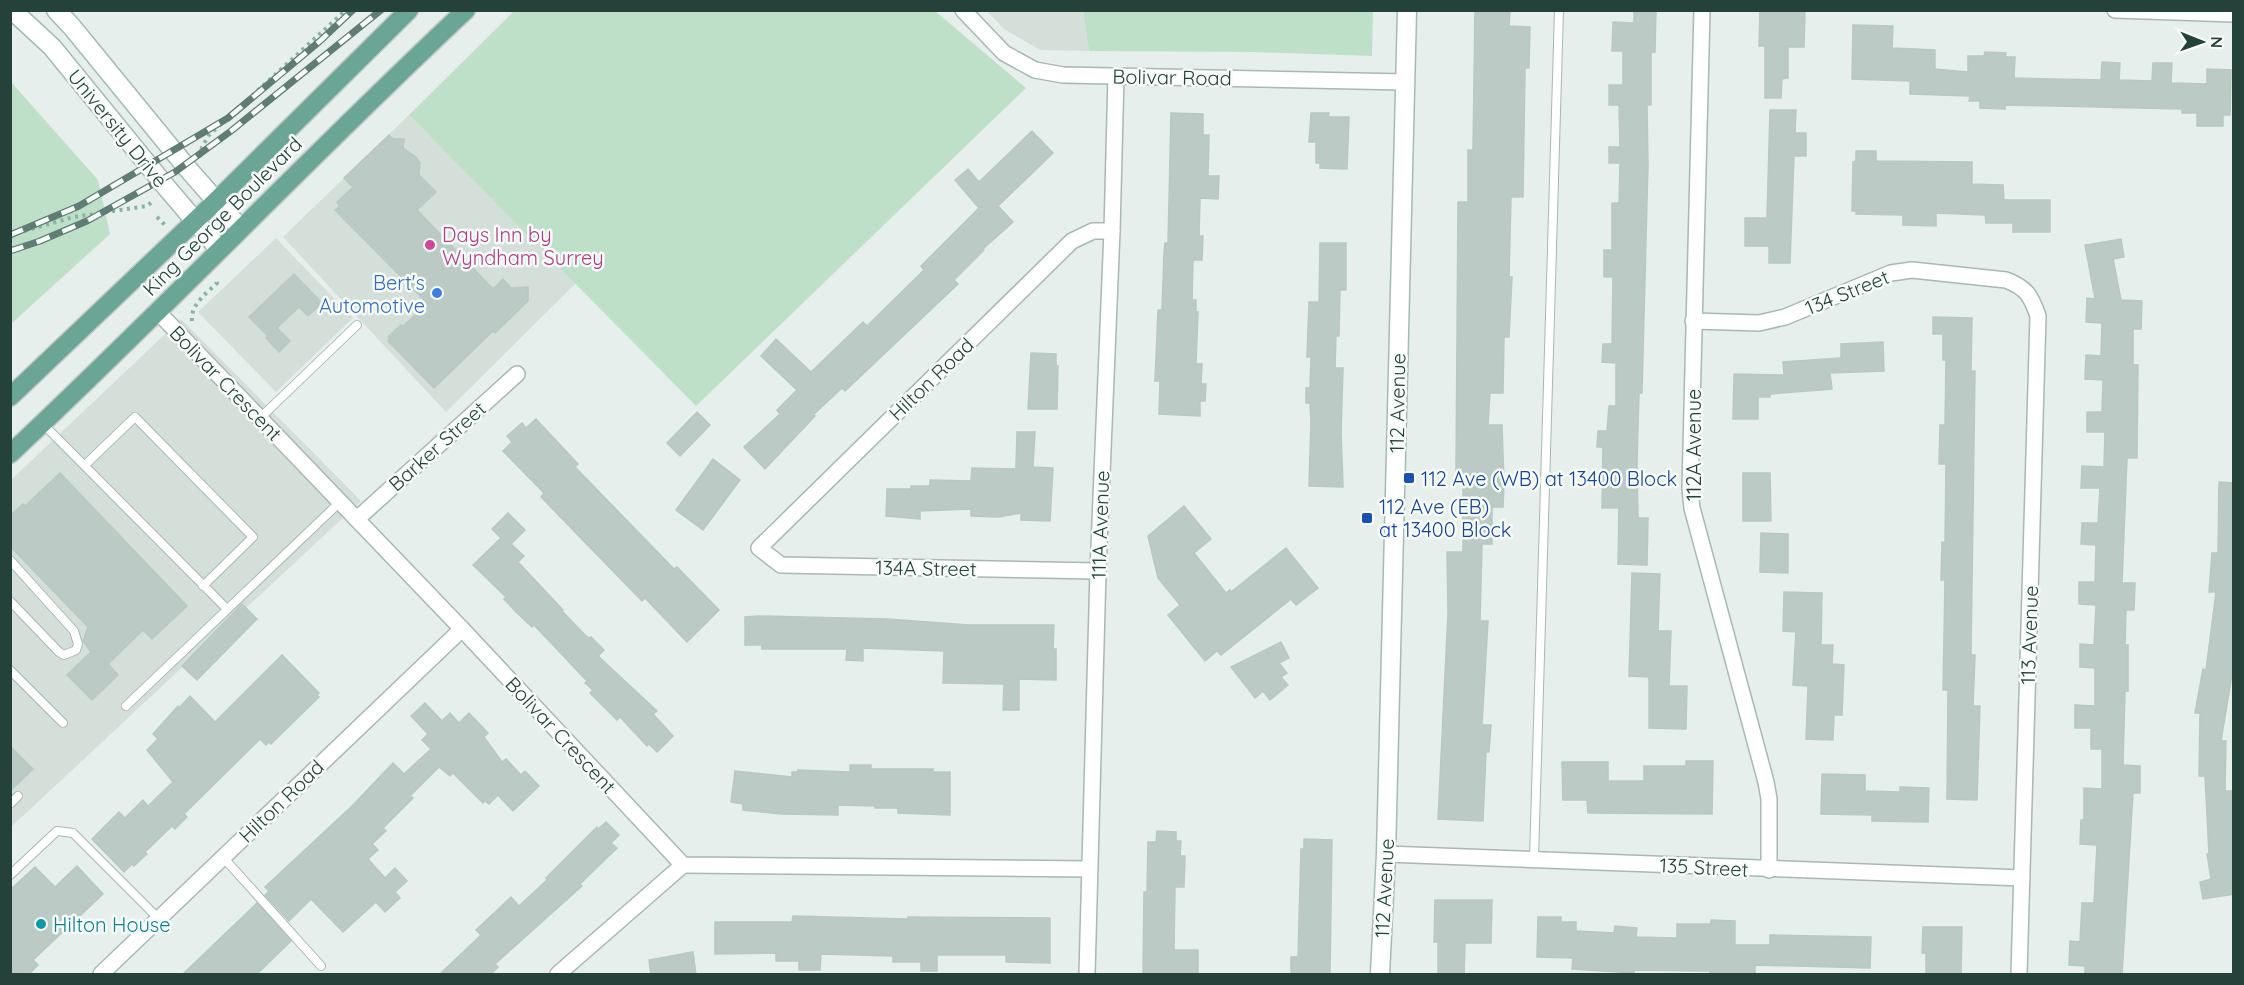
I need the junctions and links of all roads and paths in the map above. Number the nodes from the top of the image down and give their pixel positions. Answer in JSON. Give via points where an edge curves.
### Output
{"nodes":[{"id":1,"x":12,"y":10,"type":"edge"},
{"id":2,"x":56,"y":10,"type":"edge"},
{"id":3,"x":346,"y":10,"type":"edge"},
{"id":4,"x":410,"y":10,"type":"edge"},
{"id":5,"x":466,"y":10,"type":"edge"},
{"id":6,"x":963,"y":10,"type":"edge"},
{"id":7,"x":1407,"y":10,"type":"edge"},
{"id":8,"x":1559,"y":10,"type":"edge"},
{"id":9,"x":1702,"y":10,"type":"edge"},
{"id":10,"x":2115,"y":10,"type":"edge"},
{"id":11,"x":2234,"y":14,"type":"edge"},
{"id":12,"x":1116,"y":76,"type":"junction"},
{"id":13,"x":1405,"y":82,"type":"junction"},
{"id":14,"x":201,"y":156,"type":"dead end"},
{"id":15,"x":153,"y":201,"type":"dead end"},
{"id":16,"x":216,"y":201,"type":"junction"},
{"id":17,"x":195,"y":220,"type":"junction"},
{"id":18,"x":240,"y":228,"type":"junction"},
{"id":19,"x":1112,"y":231,"type":"junction"},
{"id":20,"x":10,"y":235,"type":"edge"},
{"id":21,"x":219,"y":249,"type":"junction"},
{"id":22,"x":217,"y":283,"type":"dead end"},
{"id":23,"x":2031,"y":297,"type":"joint"},
{"id":24,"x":158,"y":312,"type":"junction"},
{"id":25,"x":191,"y":319,"type":"dead end"},
{"id":26,"x":1693,"y":321,"type":"junction"},
{"id":27,"x":357,"y":325,"type":"dead end"},
{"id":28,"x":517,"y":374,"type":"dead end"},
{"id":29,"x":10,"y":397,"type":"edge"},
{"id":30,"x":260,"y":418,"type":"junction"},
{"id":31,"x":43,"y":424,"type":"junction"},
{"id":32,"x":10,"y":454,"type":"edge"},
{"id":33,"x":85,"y":465,"type":"junction"},
{"id":34,"x":340,"y":502,"type":"junction"},
{"id":35,"x":357,"y":519,"type":"junction"},
{"id":36,"x":759,"y":548,"type":"joint"},
{"id":37,"x":10,"y":560,"type":"edge"},
{"id":38,"x":1098,"y":572,"type":"junction"},
{"id":39,"x":203,"y":586,"type":"junction"},
{"id":40,"x":10,"y":601,"type":"edge"},
{"id":41,"x":227,"y":609,"type":"junction"},
{"id":42,"x":462,"y":628,"type":"junction"},
{"id":43,"x":10,"y":670,"type":"edge"},
{"id":44,"x":126,"y":706,"type":"dead end"},
{"id":45,"x":63,"y":723,"type":"dead end"},
{"id":46,"x":18,"y":796,"type":"dead end"},
{"id":47,"x":10,"y":804,"type":"edge"},
{"id":48,"x":1386,"y":854,"type":"junction"},
{"id":49,"x":222,"y":856,"type":"junction"},
{"id":50,"x":1534,"y":859,"type":"junction"},
{"id":51,"x":683,"y":865,"type":"junction"},
{"id":52,"x":1089,"y":869,"type":"junction"},
{"id":53,"x":1768,"y":870,"type":"junction"},
{"id":54,"x":10,"y":875,"type":"edge"},
{"id":55,"x":2022,"y":878,"type":"junction"},
{"id":56,"x":159,"y":918,"type":"junction"},
{"id":57,"x":321,"y":966,"type":"dead end"},
{"id":58,"x":101,"y":975,"type":"edge"},
{"id":59,"x":558,"y":975,"type":"edge"},
{"id":60,"x":1087,"y":975,"type":"edge"},
{"id":61,"x":1380,"y":975,"type":"edge"},
{"id":62,"x":2019,"y":975,"type":"edge"}],
"edges":[{"from":1,"to":17,"type":"main road","name":"University Drive","via":[[52,47]]},
{"from":2,"to":16,"type":"main road","name":"University Drive"},
{"from":3,"to":14,"type":"path","via":[[209,135]]},
{"from":4,"to":16,"type":"main road","name":"King George Boulevard"},
{"from":5,"to":18,"type":"main road","name":"King George Boulevard"},
{"from":6,"to":12,"type":"street","name":"Bolivar Road","via":[[1004,53],[1035,70]]},
{"from":7,"to":13,"type":"main road","name":"112 Avenue"},
{"from":8,"to":50,"type":"lane"},
{"from":9,"to":26,"type":"street","name":"112A Avenue"},
{"from":10,"to":11,"type":"street"},
{"from":12,"to":13,"type":"street","name":"Bolivar Road"},
{"from":12,"to":19,"type":"street","name":"111A Avenue"},
{"from":13,"to":48,"type":"main road","name":"112 Avenue"},
{"from":15,"to":20,"type":"path","via":[[147,206],[74,217]]},
{"from":16,"to":17,"type":"main road","name":"King George Boulevard"},
{"from":16,"to":18,"type":"main road","name":"University Drive"},
{"from":17,"to":21,"type":"main road","name":"University Drive"},
{"from":17,"to":29,"type":"main road","name":"King George Boulevard"},
{"from":18,"to":21,"type":"main road","name":"King George Boulevard"},
{"from":19,"to":36,"type":"street","name":"Hilton Road","via":[[1093,231],[1072,241]]},
{"from":19,"to":38,"type":"street","name":"111A Avenue"},
{"from":21,"to":24,"type":"main road","name":"King George Boulevard"},
{"from":22,"to":25,"type":"path","via":[[199,301]]},
{"from":23,"to":26,"type":"street","name":"134 Street","via":[[2006,280],[1912,270],[1891,273],[1785,317],[1759,323]]},
{"from":23,"to":55,"type":"street","name":"113 Avenue","via":[[2038,316]]},
{"from":24,"to":30,"type":"street","name":"Bolivar Crescent"},
{"from":24,"to":31,"type":"main road","name":"King George Boulevard"},
{"from":26,"to":53,"type":"street","name":"112A Avenue","via":[[1692,508],[1766,782]]},
{"from":27,"to":30,"type":"lane"},
{"from":28,"to":35,"type":"street","name":"Barker Street"},
{"from":30,"to":34,"type":"street","name":"Bolivar Crescent"},
{"from":31,"to":32,"type":"main road","name":"King George Boulevard"},
{"from":31,"to":33,"type":"lane"},
{"from":33,"to":39,"type":"lane"},
{"from":33,"to":39,"type":"lane","via":[[135,417],[253,537]]},
{"from":34,"to":35,"type":"street","name":"Bolivar Crescent"},
{"from":34,"to":41,"type":"lane"},
{"from":35,"to":42,"type":"street","name":"Bolivar Crescent"},
{"from":36,"to":38,"type":"street","name":"134A Street","via":[[781,565]]},
{"from":37,"to":40,"type":"lane","via":[[74,631],[76,650],[64,655],[59,652]]},
{"from":38,"to":52,"type":"street","name":"111A Avenue"},
{"from":39,"to":41,"type":"lane"},
{"from":41,"to":44,"type":"lane"},
{"from":42,"to":49,"type":"street","name":"Hilton Road"},
{"from":42,"to":51,"type":"street","name":"Bolivar Crescent"},
{"from":43,"to":45,"type":"lane"},
{"from":46,"to":47,"type":"lane"},
{"from":48,"to":50,"type":"street","name":"135 Street"},
{"from":48,"to":61,"type":"main road","name":"112 Avenue"},
{"from":49,"to":56,"type":"street","name":"Hilton Road"},
{"from":49,"to":57,"type":"lane"},
{"from":50,"to":53,"type":"street","name":"135 Street"},
{"from":51,"to":52,"type":"street"},
{"from":51,"to":59,"type":"street"},
{"from":52,"to":60,"type":"street","name":"111A Avenue"},
{"from":53,"to":55,"type":"street","name":"135 Street"},
{"from":54,"to":56,"type":"lane","via":[[57,831],[74,833]]},
{"from":55,"to":62,"type":"street","name":"113 Avenue"},
{"from":56,"to":58,"type":"street","name":"Hilton Road"}]}
